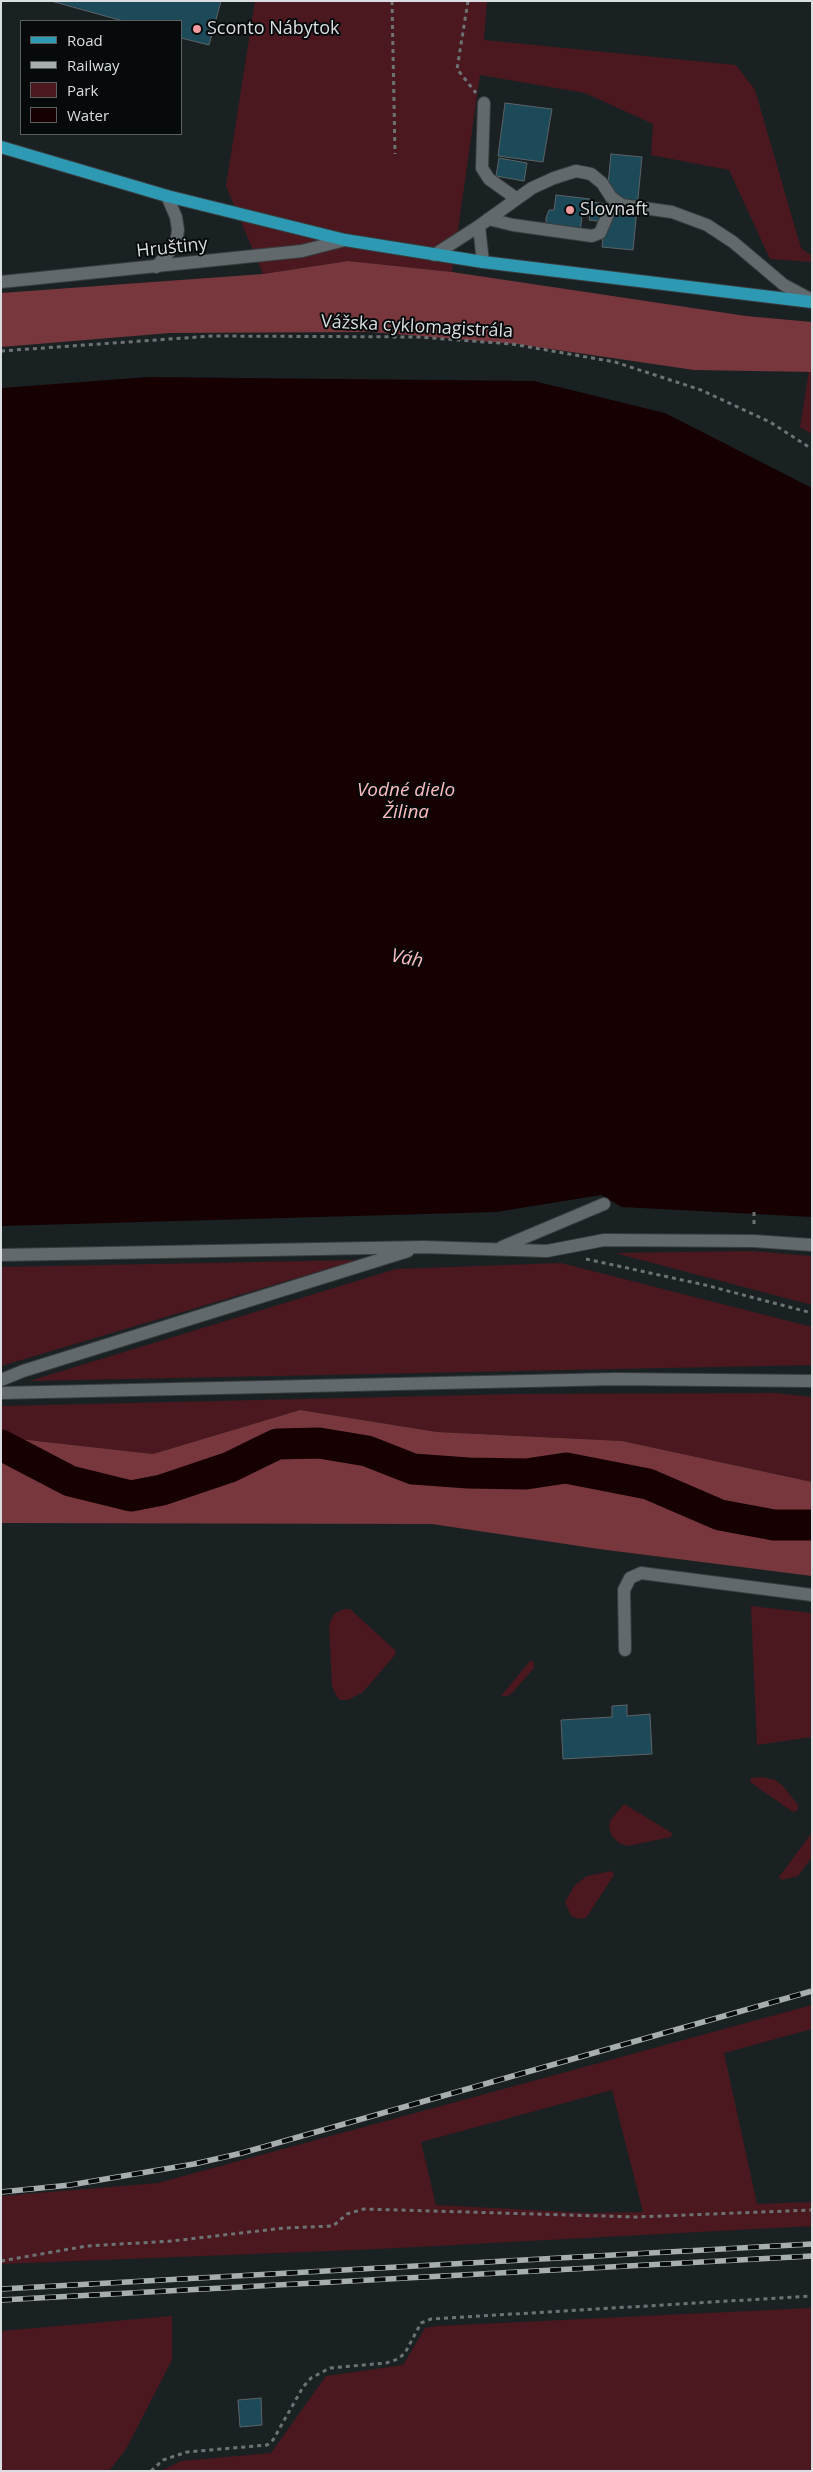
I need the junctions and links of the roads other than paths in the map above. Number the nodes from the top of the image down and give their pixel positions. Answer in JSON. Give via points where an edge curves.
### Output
{"nodes":[{"id":1,"x":484,"y":103,"type":"road end"},
{"id":2,"x":1,"y":147,"type":"edge"},
{"id":3,"x":167,"y":196,"type":"junction"},
{"id":4,"x":517,"y":199,"type":"junction"},
{"id":5,"x":622,"y":205,"type":"junction"},
{"id":6,"x":484,"y":222,"type":"junction"},
{"id":7,"x":344,"y":240,"type":"junction"},
{"id":8,"x":434,"y":255,"type":"junction"},
{"id":9,"x":483,"y":262,"type":"junction"},
{"id":10,"x":156,"y":267,"type":"junction"},
{"id":11,"x":1,"y":282,"type":"edge"},
{"id":12,"x":812,"y":301,"type":"edge"},
{"id":13,"x":604,"y":1204,"type":"dead end"},
{"id":14,"x":812,"y":1245,"type":"edge"},
{"id":15,"x":423,"y":1247,"type":"junction"},
{"id":16,"x":500,"y":1248,"type":"junction"},
{"id":17,"x":1,"y":1255,"type":"edge"},
{"id":18,"x":1,"y":1380,"type":"edge"},
{"id":19,"x":812,"y":1381,"type":"edge"},
{"id":20,"x":1,"y":1393,"type":"edge"},
{"id":21,"x":812,"y":1595,"type":"edge"},
{"id":22,"x":625,"y":1650,"type":"dead end"}],
"edges":[{"from":1,"to":4,"type":"street","via":[[482,168],[489,179]]},
{"from":2,"to":3,"type":"main road"},
{"from":3,"to":7,"type":"main road"},
{"from":3,"to":10,"type":"street","via":[[176,216],[176,244]]},
{"from":4,"to":5,"type":"street","via":[[532,188],[576,171],[597,178],[611,197]]},
{"from":4,"to":6,"type":"street"},
{"from":5,"to":6,"type":"street","via":[[609,212],[600,233],[592,236]]},
{"from":5,"to":12,"type":"street","via":[[672,212],[707,224],[784,285]]},
{"from":6,"to":8,"type":"street"},
{"from":6,"to":9,"type":"street"},
{"from":7,"to":8,"type":"main road"},
{"from":7,"to":10,"type":"street","name":"Hruštiny","via":[[302,251]]},
{"from":8,"to":9,"type":"main road"},
{"from":9,"to":12,"type":"main road"},
{"from":10,"to":11,"type":"street","name":"Hruštiny"},
{"from":13,"to":16,"type":"street"},
{"from":14,"to":16,"type":"street","via":[[754,1241],[604,1240],[547,1251]]},
{"from":15,"to":16,"type":"street"},
{"from":15,"to":17,"type":"street"},
{"from":15,"to":18,"type":"street","via":[[23,1370]]},
{"from":19,"to":20,"type":"street","via":[[606,1379]]},
{"from":21,"to":22,"type":"street","via":[[641,1573],[630,1578],[624,1590]]}]}
